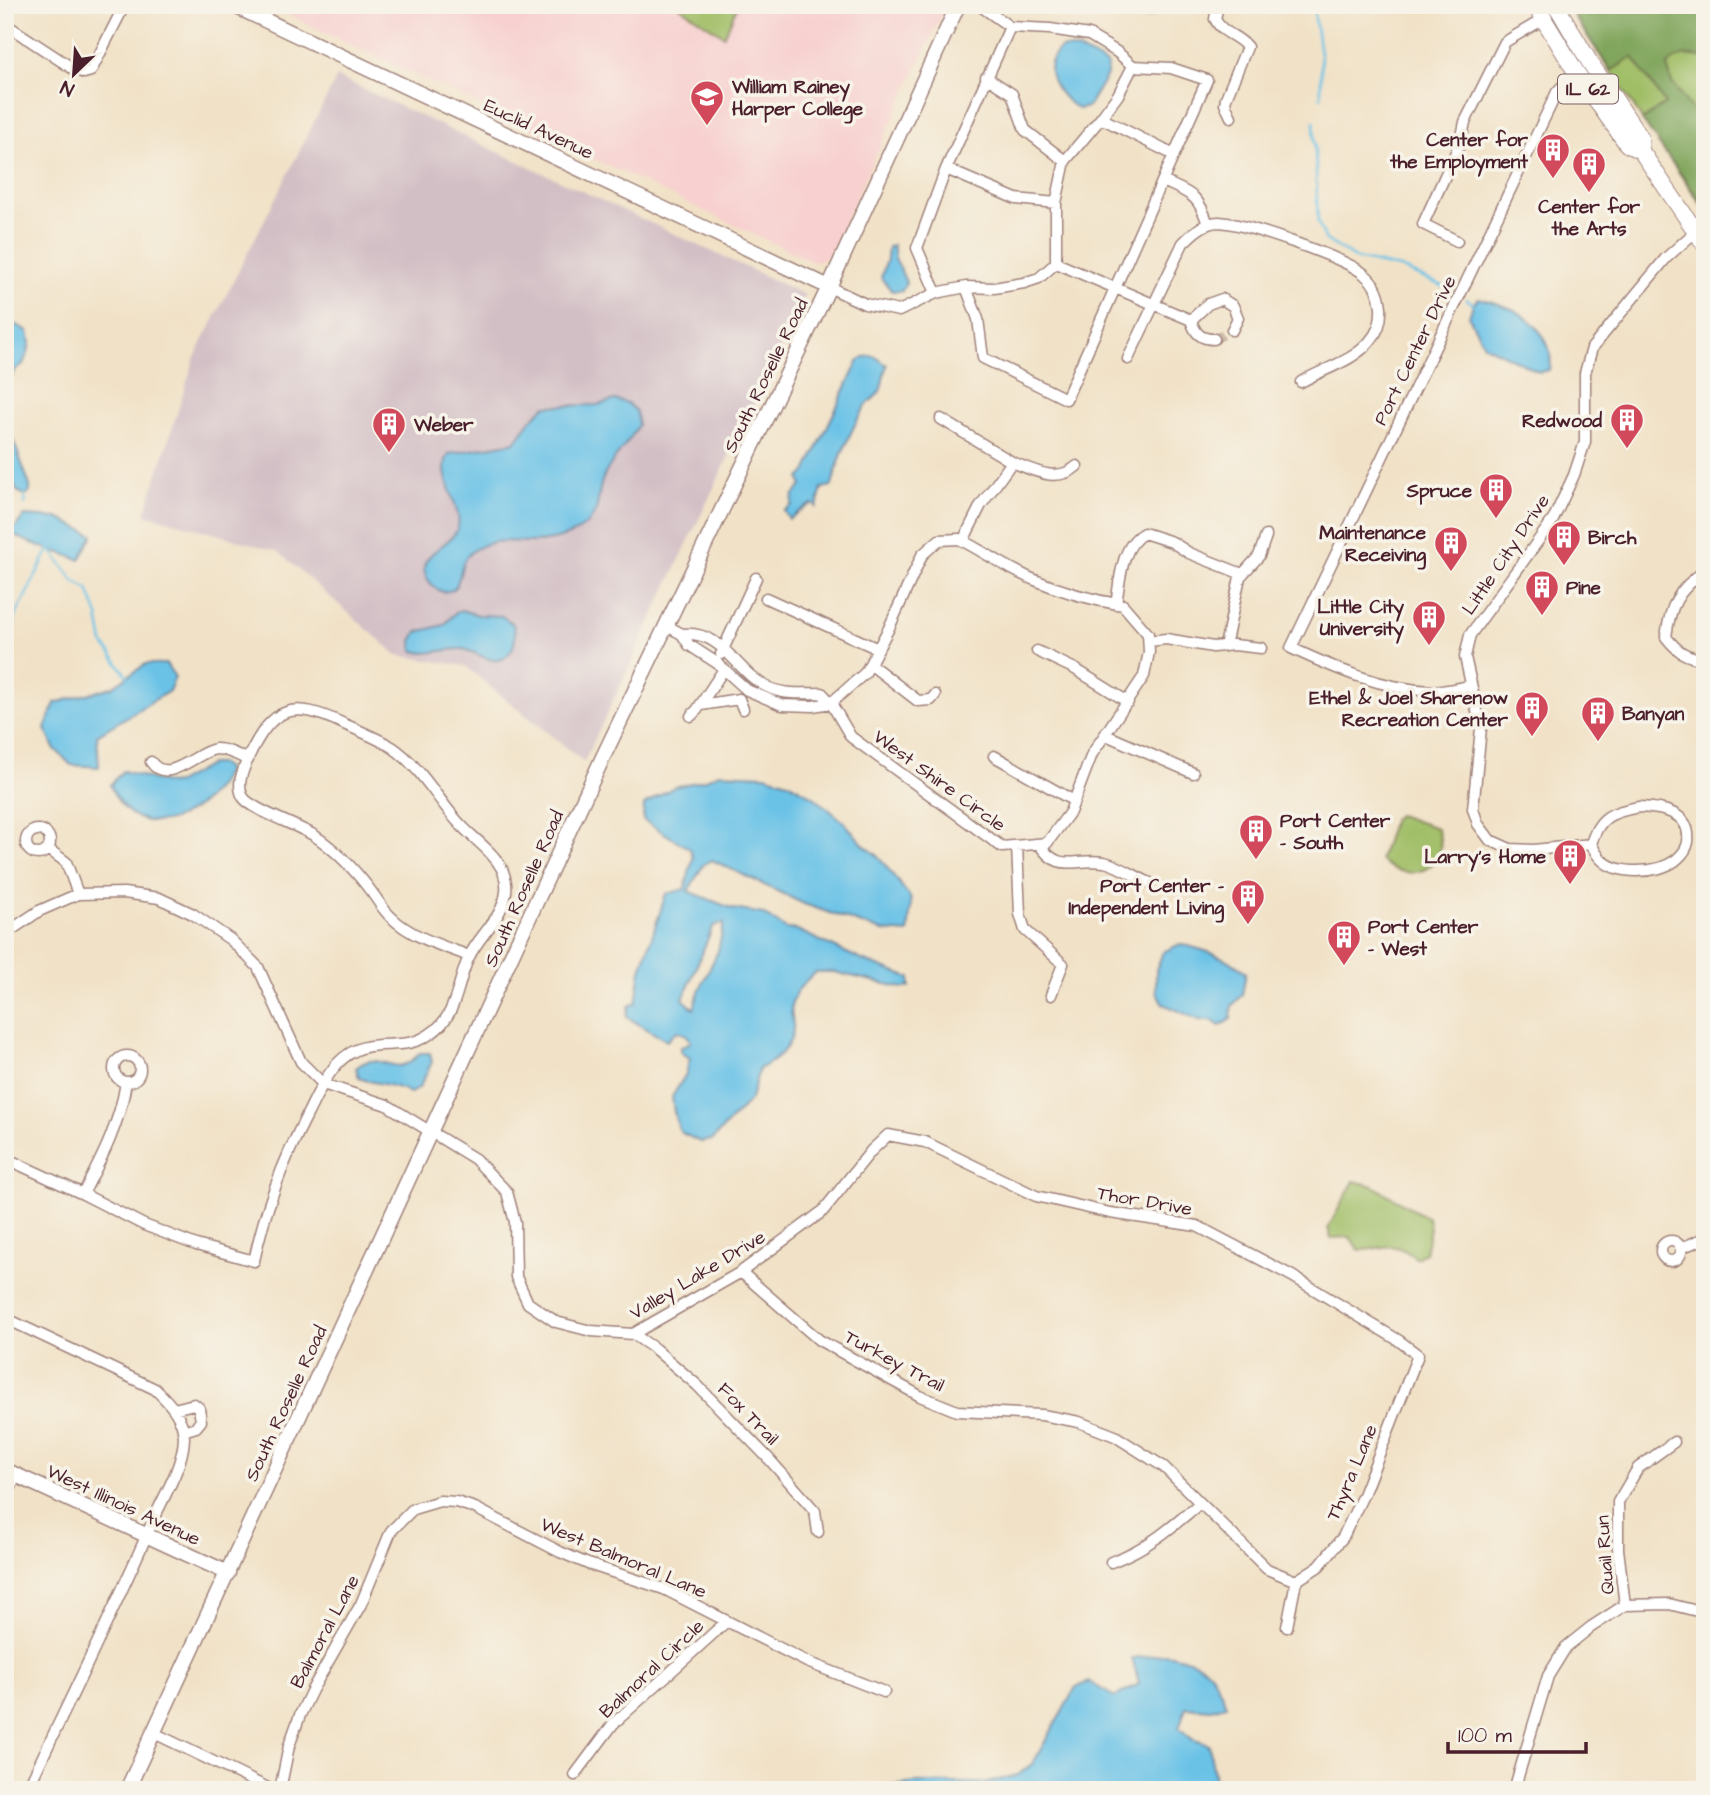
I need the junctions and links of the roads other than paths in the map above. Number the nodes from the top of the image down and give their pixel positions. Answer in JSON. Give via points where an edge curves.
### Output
{"nodes":[{"id":1,"x":233,"y":5,"type":"edge"},
{"id":2,"x":958,"y":5,"type":"edge"},
{"id":3,"x":979,"y":5,"type":"edge"},
{"id":4,"x":1219,"y":5,"type":"edge"},
{"id":5,"x":1558,"y":8,"type":"edge"},
{"id":6,"x":121,"y":12,"type":"dead end"},
{"id":7,"x":1539,"y":12,"type":"edge"},
{"id":8,"x":5,"y":24,"type":"edge"},
{"id":9,"x":1010,"y":27,"type":"junction"},
{"id":10,"x":1133,"y":66,"type":"junction"},
{"id":11,"x":1576,"y":72,"type":"junction"},
{"id":12,"x":986,"y":77,"type":"junction"},
{"id":13,"x":1231,"y":117,"type":"dead end"},
{"id":14,"x":1101,"y":118,"type":"junction"},
{"id":15,"x":1641,"y":151,"type":"junction"},
{"id":16,"x":1174,"y":155,"type":"junction"},
{"id":17,"x":1065,"y":161,"type":"junction"},
{"id":18,"x":946,"y":169,"type":"junction"},
{"id":19,"x":1163,"y":181,"type":"junction"},
{"id":20,"x":1056,"y":203,"type":"junction"},
{"id":21,"x":1208,"y":224,"type":"junction"},
{"id":22,"x":1700,"y":238,"type":"edge"},
{"id":23,"x":1457,"y":241,"type":"dead end"},
{"id":24,"x":1056,"y":263,"type":"junction"},
{"id":25,"x":829,"y":287,"type":"junction"},
{"id":26,"x":966,"y":287,"type":"junction"},
{"id":27,"x":1114,"y":288,"type":"junction"},
{"id":28,"x":936,"y":293,"type":"junction"},
{"id":29,"x":1154,"y":305,"type":"junction"},
{"id":30,"x":1191,"y":320,"type":"junction"},
{"id":31,"x":1232,"y":330,"type":"dead end"},
{"id":32,"x":1214,"y":339,"type":"dead end"},
{"id":33,"x":1128,"y":359,"type":"dead end"},
{"id":34,"x":1301,"y":382,"type":"dead end"},
{"id":35,"x":941,"y":419,"type":"dead end"},
{"id":36,"x":1012,"y":462,"type":"junction"},
{"id":37,"x":1077,"y":466,"type":"dead end"},
{"id":38,"x":1266,"y":536,"type":"dead end"},
{"id":39,"x":962,"y":541,"type":"junction"},
{"id":40,"x":1705,"y":570,"type":"edge"},
{"id":41,"x":1242,"y":574,"type":"junction"},
{"id":42,"x":756,"y":578,"type":"dead end"},
{"id":43,"x":766,"y":598,"type":"dead end"},
{"id":44,"x":1116,"y":604,"type":"junction"},
{"id":45,"x":667,"y":625,"type":"junction"},
{"id":46,"x":682,"y":634,"type":"junction"},
{"id":47,"x":1149,"y":641,"type":"junction"},
{"id":48,"x":1225,"y":646,"type":"junction"},
{"id":49,"x":1261,"y":648,"type":"dead end"},
{"id":50,"x":723,"y":649,"type":"junction"},
{"id":51,"x":877,"y":649,"type":"junction"},
{"id":52,"x":1037,"y":651,"type":"dead end"},
{"id":53,"x":1705,"y":659,"type":"edge"},
{"id":54,"x":870,"y":664,"type":"junction"},
{"id":55,"x":720,"y":666,"type":"junction"},
{"id":56,"x":1471,"y":686,"type":"junction"},
{"id":57,"x":935,"y":695,"type":"dead end"},
{"id":58,"x":1128,"y":702,"type":"junction"},
{"id":59,"x":831,"y":703,"type":"junction"},
{"id":60,"x":738,"y":711,"type":"dead end"},
{"id":61,"x":1106,"y":735,"type":"junction"},
{"id":62,"x":994,"y":755,"type":"dead end"},
{"id":63,"x":248,"y":760,"type":"junction"},
{"id":64,"x":151,"y":762,"type":"dead end"},
{"id":65,"x":1193,"y":773,"type":"dead end"},
{"id":66,"x":1074,"y":801,"type":"junction"},
{"id":67,"x":1039,"y":844,"type":"junction"},
{"id":68,"x":1591,"y":844,"type":"junction"},
{"id":69,"x":1017,"y":846,"type":"junction"},
{"id":70,"x":48,"y":849,"type":"dead end"},
{"id":71,"x":1150,"y":883,"type":"dead end"},
{"id":72,"x":78,"y":894,"type":"junction"},
{"id":73,"x":5,"y":934,"type":"edge"},
{"id":74,"x":469,"y":957,"type":"junction"},
{"id":75,"x":1051,"y":995,"type":"dead end"},
{"id":76,"x":126,"y":1082,"type":"dead end"},
{"id":77,"x":323,"y":1084,"type":"junction"},
{"id":78,"x":431,"y":1133,"type":"junction"},
{"id":79,"x":888,"y":1135,"type":"joint"},
{"id":80,"x":5,"y":1158,"type":"edge"},
{"id":81,"x":83,"y":1194,"type":"junction"},
{"id":82,"x":1705,"y":1238,"type":"edge"},
{"id":83,"x":1681,"y":1248,"type":"dead end"},
{"id":84,"x":741,"y":1272,"type":"junction"},
{"id":85,"x":5,"y":1318,"type":"edge"},
{"id":86,"x":633,"y":1334,"type":"junction"},
{"id":87,"x":1418,"y":1355,"type":"joint"},
{"id":88,"x":176,"y":1413,"type":"junction"},
{"id":89,"x":183,"y":1431,"type":"junction"},
{"id":90,"x":1674,"y":1442,"type":"dead end"},
{"id":91,"x":11,"y":1473,"type":"edge"},
{"id":92,"x":5,"y":1500,"type":"edge"},
{"id":93,"x":1200,"y":1503,"type":"junction"},
{"id":94,"x":424,"y":1504,"type":"joint"},
{"id":95,"x":818,"y":1532,"type":"dead end"},
{"id":96,"x":146,"y":1536,"type":"junction"},
{"id":97,"x":1111,"y":1562,"type":"dead end"},
{"id":98,"x":228,"y":1573,"type":"junction"},
{"id":99,"x":1296,"y":1581,"type":"junction"},
{"id":100,"x":1625,"y":1605,"type":"junction"},
{"id":101,"x":1705,"y":1613,"type":"edge"},
{"id":102,"x":727,"y":1621,"type":"junction"},
{"id":103,"x":1287,"y":1628,"type":"dead end"},
{"id":104,"x":884,"y":1692,"type":"dead end"},
{"id":105,"x":154,"y":1733,"type":"junction"},
{"id":106,"x":575,"y":1775,"type":"dead end"},
{"id":107,"x":27,"y":1790,"type":"edge"},
{"id":108,"x":127,"y":1790,"type":"edge"},
{"id":109,"x":272,"y":1790,"type":"edge"},
{"id":110,"x":280,"y":1790,"type":"edge"},
{"id":111,"x":1514,"y":1790,"type":"edge"}],
"edges":[{"from":1,"to":25,"type":"main road","name":"Euclid Avenue"},
{"from":2,"to":25,"type":"main road","name":"South Roselle Road"},
{"from":3,"to":9,"type":"street"},
{"from":4,"to":13,"type":"street","via":[[1215,19],[1220,29],[1247,47],[1226,98]]},
{"from":5,"to":7,"type":"street"},
{"from":5,"to":15,"type":"main road","number":"IL 62","via":[[1640,137]]},
{"from":6,"to":8,"type":"street","via":[[91,71],[84,73]]},
{"from":7,"to":11,"type":"main road","number":"IL 62"},
{"from":7,"to":23,"type":"street","via":[[1505,42],[1465,122],[1461,141],[1423,224]]},
{"from":9,"to":10,"type":"street","via":[[1089,35]]},
{"from":9,"to":12,"type":"street"},
{"from":10,"to":14,"type":"street"},
{"from":10,"to":16,"type":"street","via":[[1171,68],[1207,80]]},
{"from":11,"to":15,"type":"main road","number":"IL 62","via":[[1627,144]]},
{"from":11,"to":56,"type":"street","name":"Port Center Drive","via":[[1557,92],[1291,648],[1341,671],[1392,685],[1434,691]]},
{"from":12,"to":17,"type":"street","via":[[1012,94],[1025,130]]},
{"from":12,"to":18,"type":"street"},
{"from":14,"to":16,"type":"street"},
{"from":14,"to":17,"type":"street"},
{"from":15,"to":22,"type":"main road","number":"IL 62"},
{"from":16,"to":19,"type":"street"},
{"from":17,"to":20,"type":"street"},
{"from":18,"to":20,"type":"street","via":[[1016,198]]},
{"from":18,"to":28,"type":"street","via":[[917,248]]},
{"from":19,"to":21,"type":"street","via":[[1201,202]]},
{"from":19,"to":27,"type":"street"},
{"from":20,"to":24,"type":"street"},
{"from":21,"to":29,"type":"street","via":[[1183,243]]},
{"from":21,"to":34,"type":"street","via":[[1219,222],[1261,232],[1326,254],[1364,273],[1373,284],[1381,315],[1370,341]]},
{"from":22,"to":56,"type":"street","name":"Little City Drive","via":[[1666,258],[1589,353],[1583,453],[1553,520],[1471,635],[1465,657]]},
{"from":24,"to":26,"type":"street","via":[[1039,278],[1024,283]]},
{"from":24,"to":27,"type":"street"},
{"from":25,"to":28,"type":"street","via":[[865,304],[899,311]]},
{"from":25,"to":45,"type":"main road","name":"South Roselle Road"},
{"from":26,"to":27,"type":"street","via":[[978,319],[984,358],[1066,398]]},
{"from":26,"to":28,"type":"street"},
{"from":27,"to":29,"type":"street"},
{"from":29,"to":30,"type":"street"},
{"from":29,"to":33,"type":"street"},
{"from":30,"to":31,"type":"street","via":[[1208,304],[1222,299],[1233,306],[1238,318]]},
{"from":30,"to":32,"type":"street","via":[[1195,333]]},
{"from":35,"to":36,"type":"street"},
{"from":36,"to":37,"type":"street","via":[[1049,475],[1069,473]]},
{"from":36,"to":39,"type":"street"},
{"from":38,"to":41,"type":"street","via":[[1259,556]]},
{"from":39,"to":44,"type":"street","via":[[1027,577]]},
{"from":39,"to":51,"type":"street","via":[[939,540],[922,555]]},
{"from":40,"to":53,"type":"street","via":[[1685,587],[1670,611],[1666,637],[1690,658]]},
{"from":41,"to":44,"type":"street","via":[[1144,533],[1130,546]]},
{"from":41,"to":48,"type":"street"},
{"from":42,"to":50,"type":"street"},
{"from":43,"to":51,"type":"street"},
{"from":44,"to":47,"type":"street","via":[[1136,618]]},
{"from":45,"to":46,"type":"street"},
{"from":45,"to":78,"type":"main road","name":"South Roselle Road"},
{"from":46,"to":50,"type":"street","via":[[696,633]]},
{"from":46,"to":55,"type":"street","via":[[689,645]]},
{"from":47,"to":48,"type":"street"},
{"from":47,"to":58,"type":"street","via":[[1143,676]]},
{"from":48,"to":49,"type":"street"},
{"from":50,"to":55,"type":"street"},
{"from":50,"to":59,"type":"street","via":[[771,689],[822,693]]},
{"from":51,"to":54,"type":"street"},
{"from":52,"to":58,"type":"street"},
{"from":54,"to":57,"type":"street","via":[[918,701]]},
{"from":54,"to":59,"type":"street"},
{"from":55,"to":59,"type":"street","via":[[747,690],[782,705]]},
{"from":55,"to":60,"type":"street","via":[[697,713],[740,699]]},
{"from":56,"to":68,"type":"street","name":"Little City Drive","via":[[1481,728],[1473,809],[1490,840],[1510,849],[1534,850]]},
{"from":58,"to":61,"type":"street"},
{"from":59,"to":69,"type":"street","name":"West Shire Circle","via":[[851,737],[992,840],[1003,847]]},
{"from":61,"to":65,"type":"street"},
{"from":61,"to":66,"type":"street","via":[[1092,754]]},
{"from":62,"to":66,"type":"street"},
{"from":63,"to":64,"type":"street","via":[[220,749],[167,770]]},
{"from":63,"to":74,"type":"street","via":[[240,788],[248,802],[329,846],[405,928]]},
{"from":63,"to":74,"type":"street","via":[[267,725],[297,709],[325,715],[402,755],[460,824],[494,856],[506,880],[503,904]]},
{"from":66,"to":67,"type":"street","via":[[1048,843]]},
{"from":67,"to":69,"type":"street","name":"West Shire Circle"},
{"from":67,"to":71,"type":"street","via":[[1054,860],[1105,862]]},
{"from":68,"to":68,"type":"street","via":[[1601,860],[1637,871],[1676,861],[1687,849],[1689,832],[1679,816],[1639,807],[1605,818]]},
{"from":69,"to":75,"type":"street","via":[[1020,914],[1026,930],[1063,964]]},
{"from":70,"to":72,"type":"street","via":[[66,862]]},
{"from":72,"to":73,"type":"street","via":[[39,911]]},
{"from":72,"to":77,"type":"street","via":[[159,898],[231,940],[258,967],[301,1062]]},
{"from":74,"to":77,"type":"street","via":[[456,1000],[433,1033],[406,1045],[360,1047],[339,1062]]},
{"from":76,"to":81,"type":"street","via":[[108,1145]]},
{"from":77,"to":78,"type":"street","name":"Valley Lake Drive","via":[[387,1105]]},
{"from":77,"to":81,"type":"street","via":[[281,1167],[254,1261],[144,1226]]},
{"from":78,"to":86,"type":"street","name":"Valley Lake Drive","via":[[475,1159],[506,1192],[515,1222],[516,1277],[528,1303],[556,1322],[591,1331]]},
{"from":78,"to":98,"type":"main road","name":"South Roselle Road"},
{"from":79,"to":84,"type":"street","name":"Valley Lake Drive","via":[[823,1211]]},
{"from":79,"to":87,"type":"street","name":"Thor Drive","via":[[925,1142],[1036,1196],[1197,1226],[1292,1276]]},
{"from":80,"to":81,"type":"street"},
{"from":82,"to":83,"type":"street"},
{"from":84,"to":86,"type":"street","name":"Valley Lake Drive"},
{"from":84,"to":93,"type":"street","name":"Turkey Trail","via":[[819,1340],[920,1396],[957,1411],[1042,1415],[1114,1435],[1164,1467]]},
{"from":85,"to":88,"type":"street","via":[[155,1389]]},
{"from":86,"to":95,"type":"street","name":"Fox Trail","via":[[697,1385],[769,1458],[815,1511]]},
{"from":87,"to":99,"type":"street","name":"Thyra Lane","via":[[1343,1537],[1319,1566]]},
{"from":88,"to":89,"type":"street"},
{"from":88,"to":89,"type":"street","via":[[194,1404],[199,1408],[201,1421]]},
{"from":89,"to":96,"type":"street","via":[[177,1465]]},
{"from":90,"to":100,"type":"street","name":"Quail Run","via":[[1638,1468],[1618,1502]]},
{"from":91,"to":92,"type":"street"},
{"from":91,"to":96,"type":"main road","name":"West Illinois Avenue"},
{"from":93,"to":97,"type":"street","via":[[1163,1536]]},
{"from":93,"to":99,"type":"street","name":"Turkey Trail","via":[[1267,1569]]},
{"from":94,"to":102,"type":"street","name":"West Balmoral Lane","via":[[456,1502],[475,1508],[570,1556],[664,1589]]},
{"from":94,"to":110,"type":"street","name":"Balmoral Lane","via":[[391,1531],[361,1604],[300,1715]]},
{"from":96,"to":98,"type":"main road","name":"West Illinois Avenue"},
{"from":96,"to":107,"type":"street"},
{"from":98,"to":105,"type":"main road","name":"South Roselle Road"},
{"from":99,"to":103,"type":"street"},
{"from":100,"to":101,"type":"street","via":[[1669,1604]]},
{"from":100,"to":111,"type":"street","via":[[1566,1647],[1548,1676]]},
{"from":102,"to":104,"type":"street","name":"West Balmoral Lane"},
{"from":102,"to":106,"type":"street","name":"Balmoral Circle","via":[[613,1724]]},
{"from":105,"to":108,"type":"main road","name":"South Roselle Road"},
{"from":105,"to":109,"type":"street"}]}
